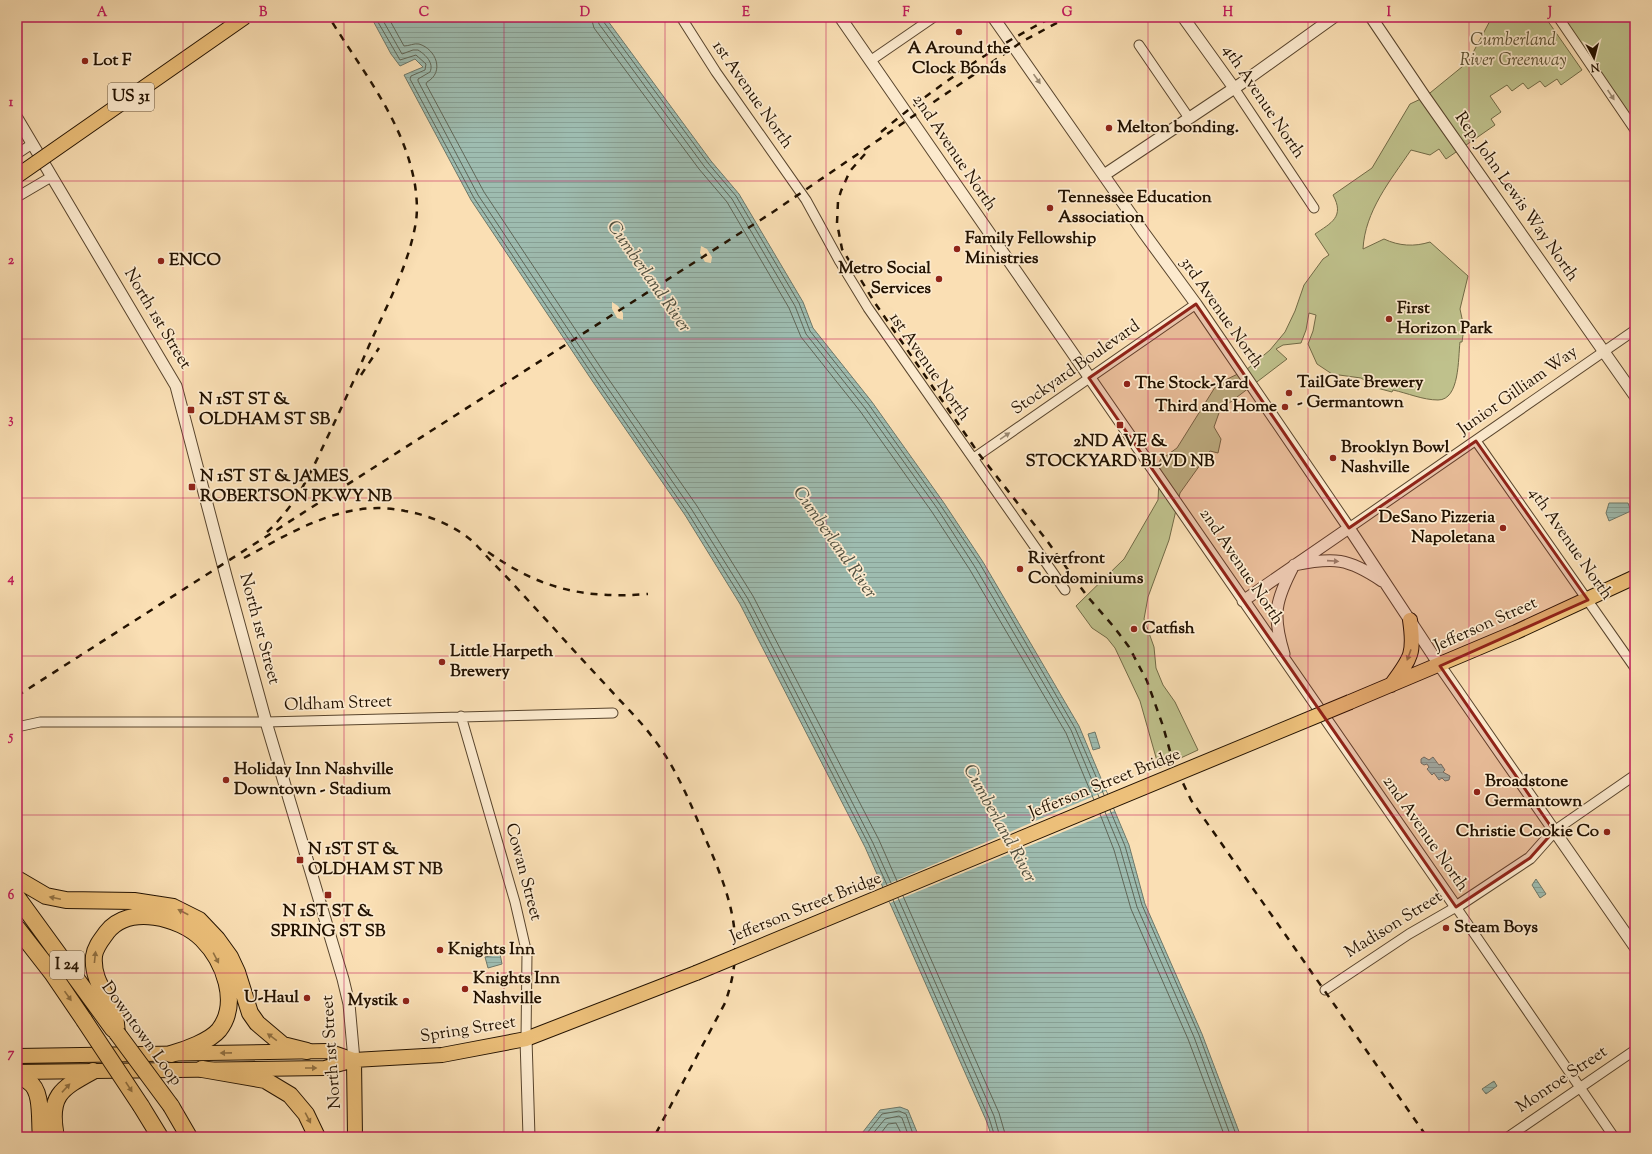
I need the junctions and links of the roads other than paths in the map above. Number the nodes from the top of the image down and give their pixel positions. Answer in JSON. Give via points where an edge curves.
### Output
{"nodes":[{"id":1,"x":245,"y":17,"type":"edge"},
{"id":2,"x":681,"y":17,"type":"edge"},
{"id":3,"x":840,"y":17,"type":"edge"},
{"id":4,"x":934,"y":17,"type":"edge"},
{"id":5,"x":993,"y":17,"type":"edge"},
{"id":6,"x":1183,"y":17,"type":"edge"},
{"id":7,"x":1334,"y":17,"type":"edge"},
{"id":8,"x":1372,"y":17,"type":"edge"},
{"id":9,"x":1558,"y":17,"type":"edge"},
{"id":10,"x":1140,"y":45,"type":"dead end"},
{"id":11,"x":870,"y":61,"type":"junction"},
{"id":12,"x":1234,"y":88,"type":"junction"},
{"id":13,"x":17,"y":118,"type":"edge"},
{"id":14,"x":1188,"y":118,"type":"junction"},
{"id":15,"x":1635,"y":130,"type":"edge"},
{"id":16,"x":32,"y":144,"type":"junction"},
{"id":17,"x":17,"y":154,"type":"edge"},
{"id":18,"x":1104,"y":175,"type":"junction"},
{"id":19,"x":17,"y":176,"type":"edge"},
{"id":20,"x":51,"y":177,"type":"junction"},
{"id":21,"x":17,"y":197,"type":"edge"},
{"id":22,"x":1314,"y":208,"type":"dead end"},
{"id":23,"x":1196,"y":304,"type":"junction"},
{"id":24,"x":1635,"y":330,"type":"edge"},
{"id":25,"x":1604,"y":352,"type":"junction"},
{"id":26,"x":1089,"y":378,"type":"junction"},
{"id":27,"x":1635,"y":396,"type":"edge"},
{"id":28,"x":1476,"y":441,"type":"junction"},
{"id":29,"x":974,"y":458,"type":"junction"},
{"id":30,"x":1349,"y":528,"type":"junction"},
{"id":31,"x":1294,"y":565,"type":"junction"},
{"id":32,"x":1635,"y":577,"type":"edge"},
{"id":33,"x":1387,"y":585,"type":"junction"},
{"id":34,"x":1065,"y":590,"type":"dead end"},
{"id":35,"x":1588,"y":600,"type":"junction"},
{"id":36,"x":1242,"y":601,"type":"junction"},
{"id":37,"x":1410,"y":620,"type":"junction"},
{"id":38,"x":1288,"y":666,"type":"junction"},
{"id":39,"x":1440,"y":666,"type":"junction"},
{"id":40,"x":1635,"y":668,"type":"edge"},
{"id":41,"x":1390,"y":686,"type":"junction"},
{"id":42,"x":1350,"y":702,"type":"joint"},
{"id":43,"x":613,"y":712,"type":"dead end"},
{"id":44,"x":461,"y":716,"type":"junction"},
{"id":45,"x":266,"y":722,"type":"junction"},
{"id":46,"x":17,"y":727,"type":"edge"},
{"id":47,"x":1635,"y":775,"type":"edge"},
{"id":48,"x":1554,"y":831,"type":"junction"},
{"id":49,"x":17,"y":879,"type":"edge"},
{"id":50,"x":17,"y":897,"type":"edge"},
{"id":51,"x":1456,"y":907,"type":"junction"},
{"id":52,"x":17,"y":928,"type":"edge"},
{"id":53,"x":17,"y":946,"type":"edge"},
{"id":54,"x":1635,"y":947,"type":"edge"},
{"id":55,"x":52,"y":973,"type":"junction"},
{"id":56,"x":696,"y":973,"type":"joint"},
{"id":57,"x":1324,"y":990,"type":"dead end"},
{"id":58,"x":117,"y":1033,"type":"junction"},
{"id":59,"x":526,"y":1039,"type":"junction"},
{"id":60,"x":1635,"y":1050,"type":"edge"},
{"id":61,"x":307,"y":1051,"type":"junction"},
{"id":62,"x":171,"y":1054,"type":"junction"},
{"id":63,"x":17,"y":1056,"type":"edge"},
{"id":64,"x":354,"y":1060,"type":"junction"},
{"id":65,"x":202,"y":1069,"type":"junction"},
{"id":66,"x":93,"y":1071,"type":"junction"},
{"id":67,"x":17,"y":1072,"type":"edge"},
{"id":68,"x":17,"y":1077,"type":"edge"},
{"id":69,"x":1580,"y":1087,"type":"junction"},
{"id":70,"x":144,"y":1110,"type":"junction"},
{"id":71,"x":41,"y":1137,"type":"edge"},
{"id":72,"x":56,"y":1137,"type":"edge"},
{"id":73,"x":154,"y":1137,"type":"edge"},
{"id":74,"x":160,"y":1137,"type":"edge"},
{"id":75,"x":189,"y":1137,"type":"edge"},
{"id":76,"x":317,"y":1137,"type":"edge"},
{"id":77,"x":355,"y":1137,"type":"edge"},
{"id":78,"x":529,"y":1137,"type":"edge"},
{"id":79,"x":1508,"y":1137,"type":"edge"},
{"id":80,"x":1614,"y":1137,"type":"edge"}],
"edges":[{"from":1,"to":19,"type":"main road","number":"US 31","bridge":true},
{"from":2,"to":29,"type":"street","name":"1st Avenue North","via":[[712,66],[806,200],[868,308]]},
{"from":3,"to":11,"type":"street","name":"2nd Avenue North"},
{"from":4,"to":11,"type":"street"},
{"from":5,"to":18,"type":"street","name":"3rd Avenue North","one_way":true},
{"from":6,"to":12,"type":"street","name":"4th Avenue North"},
{"from":7,"to":12,"type":"street"},
{"from":8,"to":25,"type":"street","name":"Rep. John Lewis Way North"},
{"from":9,"to":15,"type":"street","one_way":true},
{"from":10,"to":14,"type":"street"},
{"from":11,"to":26,"type":"street","name":"2nd Avenue North"},
{"from":12,"to":14,"type":"street"},
{"from":12,"to":22,"type":"street","name":"4th Avenue North"},
{"from":13,"to":16,"type":"street","name":"North 1st Street"},
{"from":14,"to":18,"type":"street"},
{"from":16,"to":17,"type":"street"},
{"from":16,"to":20,"type":"street","name":"North 1st Street"},
{"from":18,"to":23,"type":"street","name":"3rd Avenue North"},
{"from":20,"to":21,"type":"street"},
{"from":20,"to":45,"type":"street","name":"North 1st Street","via":[[176,386]]},
{"from":23,"to":26,"type":"street","name":"Stockyard Boulevard"},
{"from":23,"to":30,"type":"street","name":"3rd Avenue North"},
{"from":24,"to":25,"type":"street","name":"Junior Gilliam Way"},
{"from":25,"to":27,"type":"street","name":"Rep. John Lewis Way North"},
{"from":25,"to":28,"type":"street","name":"Junior Gilliam Way"},
{"from":29,"to":26,"type":"street","name":"Stockyard Boulevard","one_way":true},
{"from":26,"to":36,"type":"street","name":"2nd Avenue North"},
{"from":28,"to":30,"type":"street","name":"Junior Gilliam Way"},
{"from":28,"to":35,"type":"street","name":"4th Avenue North"},
{"from":29,"to":34,"type":"street","name":"1st Avenue North"},
{"from":30,"to":31,"type":"street","name":"Junior Gilliam Way"},
{"from":30,"to":33,"type":"street","name":"3rd Avenue North"},
{"from":31,"to":33,"type":"street","one_way":true,"via":[[1330,560],[1344,562],[1360,567]]},
{"from":31,"to":36,"type":"street","name":"Junior Gilliam Way"},
{"from":31,"to":38,"type":"street","via":[[1279,596],[1277,607],[1276,624]]},
{"from":32,"to":35,"type":"main road","name":"Jefferson Street"},
{"from":33,"to":37,"type":"street","name":"3rd Avenue North"},
{"from":35,"to":39,"type":"main road","name":"Jefferson Street"},
{"from":35,"to":40,"type":"street","name":"4th Avenue North"},
{"from":36,"to":38,"type":"street","name":"2nd Avenue North"},
{"from":37,"to":39,"type":"street","name":"3rd Avenue North"},
{"from":37,"to":41,"type":"main road","one_way":true,"via":[[1410,655]]},
{"from":38,"to":51,"type":"street","name":"2nd Avenue North"},
{"from":39,"to":41,"type":"main road","name":"Jefferson Street"},
{"from":39,"to":48,"type":"street","name":"3rd Avenue North"},
{"from":41,"to":42,"type":"main road","name":"Jefferson Street"},
{"from":42,"to":56,"type":"main road","name":"Jefferson Street Bridge","bridge":true},
{"from":43,"to":44,"type":"street","name":"Oldham Street"},
{"from":44,"to":45,"type":"street","name":"Oldham Street"},
{"from":44,"to":59,"type":"street","name":"Cowan Street","via":[[515,902],[527,954]]},
{"from":45,"to":46,"type":"street","name":"Oldham Street","via":[[40,722]]},
{"from":45,"to":64,"type":"street","name":"North 1st Street","via":[[344,979]]},
{"from":47,"to":48,"type":"street","name":"Madison Street"},
{"from":48,"to":51,"type":"street","name":"Madison Street","via":[[1530,858]]},
{"from":48,"to":54,"type":"street","name":"3rd Avenue North"},
{"from":61,"to":49,"type":"highway","one_way":true,"via":[[283,1045],[257,1024],[250,1013],[230,957],[199,920],[173,907],[134,902],[66,900],[46,896]]},
{"from":50,"to":58,"type":"highway","name":"Downtown Loop","number":"I 24"},
{"from":51,"to":57,"type":"street","name":"Madison Street","via":[[1409,934]]},
{"from":51,"to":69,"type":"street","name":"2nd Avenue North"},
{"from":52,"to":55,"type":"highway","number":"I 24"},
{"from":53,"to":55,"type":"highway"},
{"from":55,"to":70,"type":"highway","number":"I 24","one_way":true,"bridge":true},
{"from":56,"to":59,"type":"main road","name":"Spring Street"},
{"from":58,"to":62,"type":"highway","one_way":true,"via":[[113,1010],[99,986],[94,966],[96,948],[113,925],[127,918],[165,918],[202,938],[223,972],[228,990],[228,1016],[218,1031],[192,1048]]},
{"from":58,"to":75,"type":"highway","name":"Downtown Loop","number":"I 24","bridge":true,"via":[[171,1106]]},
{"from":59,"to":64,"type":"main road","name":"Spring Street","via":[[442,1055]]},
{"from":59,"to":78,"type":"street","name":"Cowan Street"},
{"from":60,"to":69,"type":"street","name":"Monroe Street"},
{"from":61,"to":62,"type":"main road","name":"Spring Street","one_way":true},
{"from":61,"to":64,"type":"main road","name":"Spring Street","via":[[328,1051]]},
{"from":62,"to":63,"type":"main road","name":"Spring Street"},
{"from":65,"to":64,"type":"main road","name":"Spring Street","one_way":true,"via":[[325,1068]]},
{"from":64,"to":77,"type":"main road","name":"North 1st Street"},
{"from":65,"to":66,"type":"main road","name":"Spring Street"},
{"from":65,"to":76,"type":"highway","one_way":true,"via":[[265,1080],[290,1095],[306,1114]]},
{"from":66,"to":67,"type":"main road","name":"Spring Street"},
{"from":72,"to":66,"type":"highway","one_way":true,"via":[[56,1099],[69,1084]]},
{"from":68,"to":71,"type":"highway","via":[[29,1082],[36,1089],[39,1097]]},
{"from":69,"to":79,"type":"street","name":"Monroe Street"},
{"from":69,"to":80,"type":"street","name":"2nd Avenue North"},
{"from":70,"to":73,"type":"highway"},
{"from":70,"to":74,"type":"highway","number":"I 24"}]}
